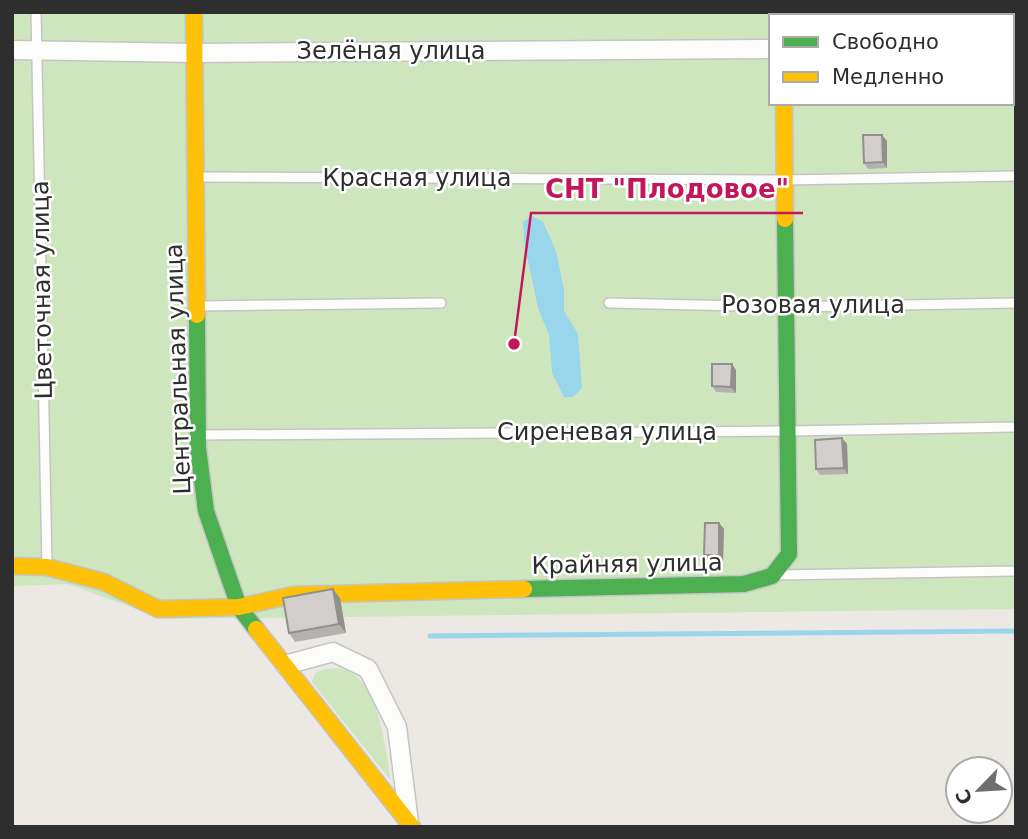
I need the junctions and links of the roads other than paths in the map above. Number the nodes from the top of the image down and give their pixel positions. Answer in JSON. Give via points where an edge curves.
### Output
{"nodes":[{"id":1,"x":36,"y":12,"type":"edge"},
{"id":2,"x":194,"y":12,"type":"edge"},
{"id":3,"x":769,"y":49,"type":"edge"},
{"id":4,"x":12,"y":50,"type":"edge"},
{"id":5,"x":37,"y":51,"type":"junction"},
{"id":6,"x":195,"y":53,"type":"junction"},
{"id":7,"x":785,"y":105,"type":"edge"},
{"id":8,"x":1016,"y":176,"type":"edge"},
{"id":9,"x":196,"y":177,"type":"junction"},
{"id":10,"x":785,"y":180,"type":"junction"},
{"id":11,"x":441,"y":303,"type":"dead end"},
{"id":12,"x":609,"y":303,"type":"dead end"},
{"id":13,"x":1016,"y":303,"type":"edge"},
{"id":14,"x":197,"y":306,"type":"junction"},
{"id":15,"x":787,"y":307,"type":"junction"},
{"id":16,"x":1016,"y":427,"type":"edge"},
{"id":17,"x":788,"y":431,"type":"junction"},
{"id":18,"x":198,"y":435,"type":"junction"},
{"id":19,"x":12,"y":566,"type":"edge"},
{"id":20,"x":47,"y":568,"type":"junction"},
{"id":21,"x":1016,"y":571,"type":"edge"},
{"id":22,"x":772,"y":576,"type":"junction"},
{"id":23,"x":239,"y":607,"type":"junction"},
{"id":24,"x":285,"y":665,"type":"junction"},
{"id":25,"x":411,"y":825,"type":"edge"}],
"edges":[{"from":1,"to":5,"type":"lane","name":"Цветочная улица"},
{"from":2,"to":6,"type":"street","name":"Центральная улица"},
{"from":3,"to":6,"type":"street","name":"Зелёная улица"},
{"from":4,"to":5,"type":"street","name":"Зелёная улица"},
{"from":5,"to":6,"type":"street","name":"Зелёная улица"},
{"from":5,"to":20,"type":"lane","name":"Цветочная улица"},
{"from":6,"to":9,"type":"street","name":"Центральная улица"},
{"from":7,"to":10,"type":"street"},
{"from":8,"to":10,"type":"lane","name":"Красная улица"},
{"from":9,"to":10,"type":"lane","name":"Красная улица"},
{"from":9,"to":14,"type":"street","name":"Центральная улица"},
{"from":10,"to":15,"type":"street"},
{"from":11,"to":14,"type":"lane"},
{"from":12,"to":15,"type":"lane","name":"Розовая улица"},
{"from":13,"to":15,"type":"lane","name":"Розовая улица"},
{"from":14,"to":18,"type":"street","name":"Центральная улица"},
{"from":15,"to":17,"type":"street"},
{"from":16,"to":17,"type":"lane","name":"Сиреневая улица"},
{"from":17,"to":18,"type":"lane","name":"Сиреневая улица"},
{"from":17,"to":22,"type":"street","via":[[789,554]]},
{"from":18,"to":23,"type":"street","name":"Центральная улица","via":[[206,511]]},
{"from":19,"to":20,"type":"street","name":"Крайняя улица"},
{"from":20,"to":23,"type":"street","name":"Крайняя улица","via":[[104,582],[158,610]]},
{"from":21,"to":22,"type":"lane","name":"Крайняя улица"},
{"from":22,"to":23,"type":"street","name":"Крайняя улица","via":[[744,584],[293,595]]},
{"from":23,"to":24,"type":"street","name":"Центральная улица"},
{"from":24,"to":25,"type":"street","name":"Центральная улица"},
{"from":24,"to":25,"type":"street","via":[[333,652],[368,669],[397,727]]}]}
